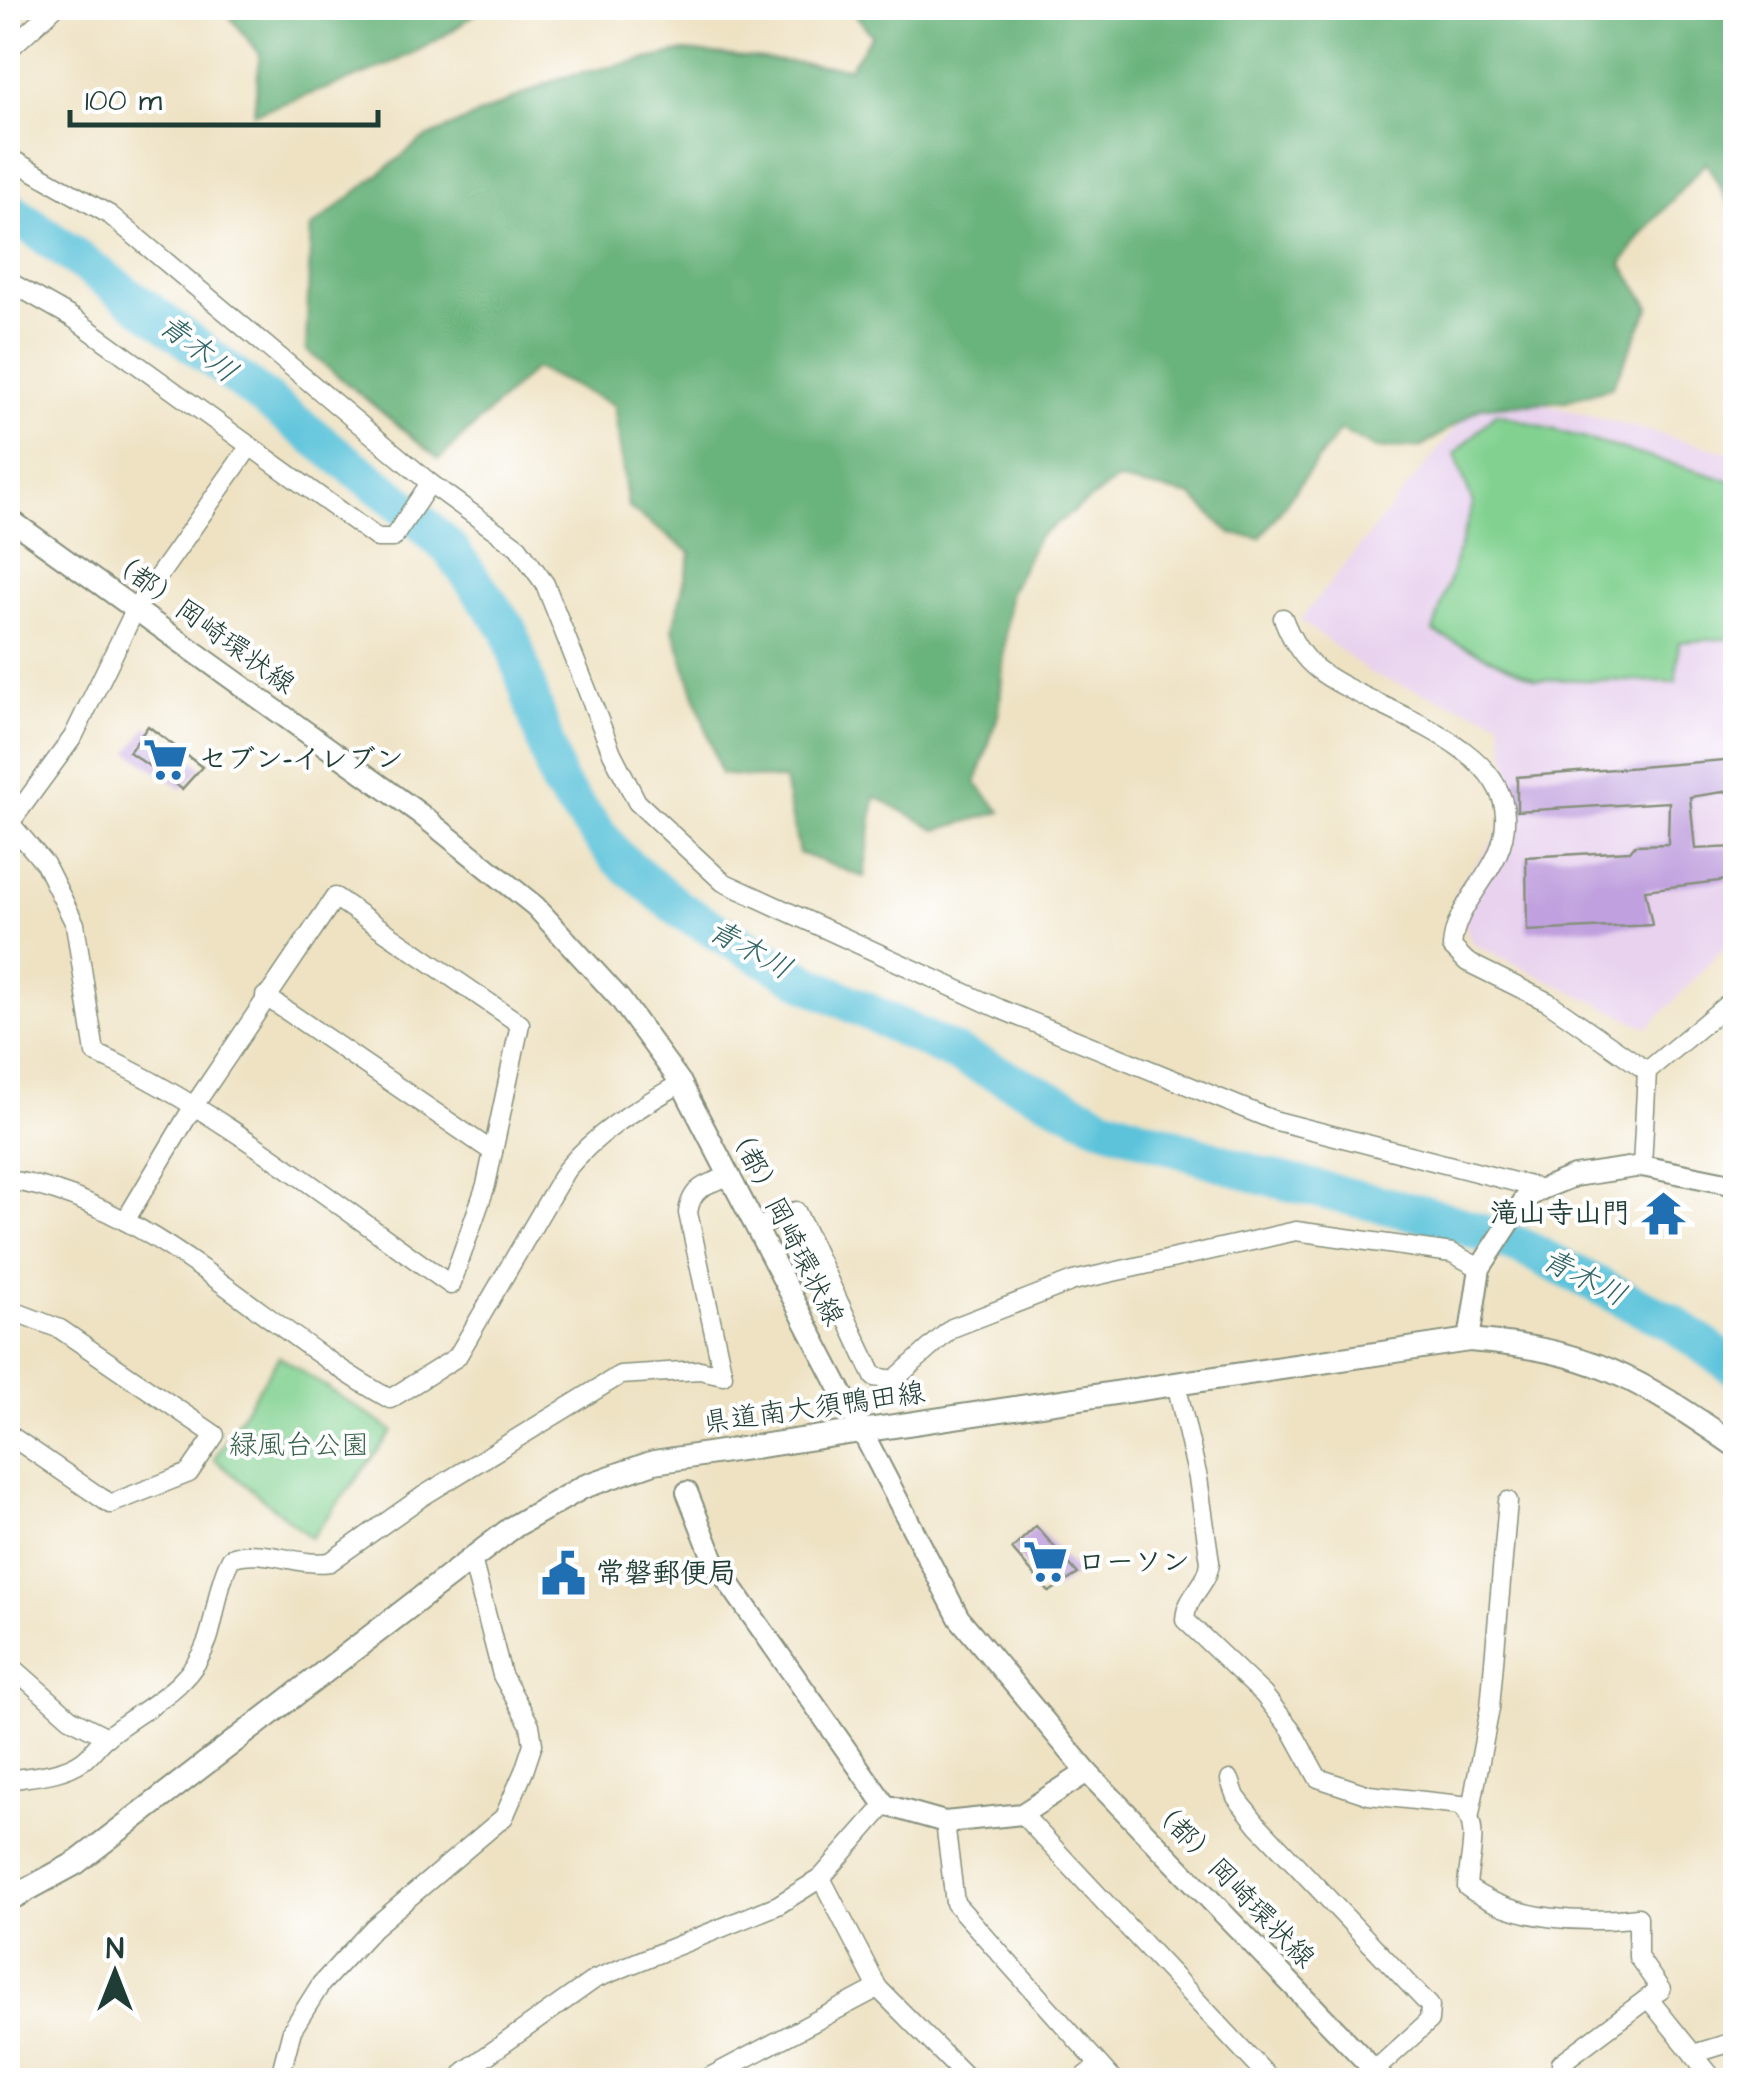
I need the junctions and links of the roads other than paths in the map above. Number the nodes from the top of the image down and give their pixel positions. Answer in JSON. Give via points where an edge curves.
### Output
{"nodes":[{"id":1,"x":54,"y":8,"type":"edge"},
{"id":2,"x":8,"y":50,"type":"edge"},
{"id":3,"x":8,"y":157,"type":"edge"},
{"id":4,"x":8,"y":281,"type":"edge"},
{"id":5,"x":250,"y":446,"type":"junction"},
{"id":6,"x":426,"y":487,"type":"junction"},
{"id":7,"x":8,"y":518,"type":"edge"},
{"id":8,"x":136,"y":608,"type":"junction"},
{"id":9,"x":1283,"y":618,"type":"dead end"},
{"id":10,"x":265,"y":996,"type":"junction"},
{"id":11,"x":1736,"y":997,"type":"edge"},
{"id":12,"x":1647,"y":1071,"type":"junction"},
{"id":13,"x":681,"y":1083,"type":"junction"},
{"id":14,"x":193,"y":1107,"type":"junction"},
{"id":15,"x":492,"y":1152,"type":"junction"},
{"id":16,"x":1642,"y":1166,"type":"junction"},
{"id":17,"x":731,"y":1176,"type":"junction"},
{"id":18,"x":8,"y":1180,"type":"edge"},
{"id":19,"x":1736,"y":1185,"type":"edge"},
{"id":20,"x":1533,"y":1194,"type":"junction"},
{"id":21,"x":125,"y":1221,"type":"junction"},
{"id":22,"x":757,"y":1228,"type":"junction"},
{"id":23,"x":1485,"y":1262,"type":"junction"},
{"id":24,"x":8,"y":1309,"type":"edge"},
{"id":25,"x":1469,"y":1340,"type":"junction"},
{"id":26,"x":1176,"y":1383,"type":"junction"},
{"id":27,"x":862,"y":1432,"type":"junction"},
{"id":28,"x":8,"y":1434,"type":"edge"},
{"id":29,"x":1736,"y":1446,"type":"edge"},
{"id":30,"x":687,"y":1492,"type":"dead end"},
{"id":31,"x":1508,"y":1501,"type":"dead end"},
{"id":32,"x":472,"y":1558,"type":"junction"},
{"id":33,"x":8,"y":1663,"type":"edge"},
{"id":34,"x":107,"y":1737,"type":"junction"},
{"id":35,"x":1087,"y":1772,"type":"junction"},
{"id":36,"x":8,"y":1780,"type":"edge"},
{"id":37,"x":1230,"y":1780,"type":"dead end"},
{"id":38,"x":885,"y":1805,"type":"junction"},
{"id":39,"x":1022,"y":1814,"type":"junction"},
{"id":40,"x":1470,"y":1814,"type":"junction"},
{"id":41,"x":944,"y":1822,"type":"junction"},
{"id":42,"x":821,"y":1878,"type":"junction"},
{"id":43,"x":8,"y":1900,"type":"edge"},
{"id":44,"x":878,"y":1988,"type":"junction"},
{"id":45,"x":1648,"y":1998,"type":"junction"},
{"id":46,"x":1736,"y":2040,"type":"edge"},
{"id":47,"x":1693,"y":2054,"type":"junction"},
{"id":48,"x":1099,"y":2064,"type":"junction"},
{"id":49,"x":1379,"y":2076,"type":"edge"},
{"id":50,"x":962,"y":2078,"type":"edge"},
{"id":51,"x":279,"y":2080,"type":"edge"},
{"id":52,"x":458,"y":2080,"type":"edge"},
{"id":53,"x":704,"y":2080,"type":"edge"},
{"id":54,"x":1081,"y":2080,"type":"edge"},
{"id":55,"x":1114,"y":2080,"type":"edge"},
{"id":56,"x":1271,"y":2080,"type":"edge"},
{"id":57,"x":1574,"y":2080,"type":"edge"},
{"id":58,"x":1714,"y":2080,"type":"edge"}],
"edges":[{"from":1,"to":2,"type":"street"},
{"from":3,"to":6,"type":"street","via":[[110,216]]},
{"from":4,"to":5,"type":"street","via":[[72,318]]},
{"from":5,"to":6,"type":"street","via":[[377,538],[392,538]]},
{"from":5,"to":8,"type":"street"},
{"from":6,"to":20,"type":"street","via":[[518,548],[545,584],[637,802],[723,882],[1000,1009],[1273,1120]]},
{"from":7,"to":8,"type":"street","name":"（都）岡崎環状線"},
{"from":8,"to":13,"type":"street","name":"（都）岡崎環状線","via":[[536,906],[620,999]]},
{"from":8,"to":14,"type":"street","via":[[73,737],[10,823],[45,864],[75,924],[95,1053],[148,1076]]},
{"from":9,"to":12,"type":"street","via":[[1315,668],[1470,754],[1494,779],[1505,812],[1503,842],[1496,866],[1453,921],[1452,947],[1467,962],[1595,1031]]},
{"from":10,"to":14,"type":"street"},
{"from":10,"to":15,"type":"street"},
{"from":10,"to":15,"type":"street","via":[[335,897],[520,1024]]},
{"from":11,"to":12,"type":"street"},
{"from":12,"to":16,"type":"street"},
{"from":13,"to":17,"type":"street","name":"（都）岡崎環状線"},
{"from":13,"to":21,"type":"street","via":[[585,1147],[457,1357],[390,1399]]},
{"from":14,"to":15,"type":"street","via":[[452,1285]]},
{"from":14,"to":21,"type":"street"},
{"from":16,"to":19,"type":"street"},
{"from":16,"to":20,"type":"street","via":[[1574,1176]]},
{"from":17,"to":22,"type":"street","name":"（都）岡崎環状線"},
{"from":17,"to":34,"type":"street","via":[[697,1190],[687,1222],[723,1375],[620,1375],[422,1496],[330,1562],[248,1552],[231,1558],[193,1670]]},
{"from":18,"to":21,"type":"street","via":[[56,1190]]},
{"from":20,"to":23,"type":"street"},
{"from":22,"to":23,"type":"street","via":[[796,1211],[874,1377],[894,1380],[952,1328],[1073,1281],[1296,1231]]},
{"from":22,"to":27,"type":"street","name":"（都）岡崎環状線"},
{"from":23,"to":25,"type":"street"},
{"from":24,"to":28,"type":"street","via":[[60,1329],[215,1435],[190,1474],[110,1504]]},
{"from":25,"to":26,"type":"main road","name":"県道南大須鴨田線"},
{"from":25,"to":29,"type":"main road","name":"県道南大須鴨田線","via":[[1589,1360],[1652,1388]]},
{"from":26,"to":27,"type":"main road","name":"県道南大須鴨田線"},
{"from":26,"to":40,"type":"street","via":[[1210,1562],[1185,1620],[1263,1694],[1318,1778],[1369,1794],[1461,1805]]},
{"from":27,"to":32,"type":"main road","name":"県道南大須鴨田線","via":[[654,1462],[584,1487]]},
{"from":27,"to":35,"type":"street","name":"（都）岡崎環状線","via":[[960,1618]]},
{"from":30,"to":38,"type":"street","via":[[716,1563]]},
{"from":31,"to":40,"type":"street","via":[[1490,1708]]},
{"from":32,"to":43,"type":"main road","name":"県道南大須鴨田線","via":[[76,1863]]},
{"from":32,"to":51,"type":"street","via":[[502,1676],[530,1726],[533,1744],[524,1771],[504,1817],[373,1928],[320,1984],[292,2030]]},
{"from":33,"to":34,"type":"street","via":[[70,1718]]},
{"from":34,"to":36,"type":"street","via":[[82,1761]]},
{"from":35,"to":39,"type":"street"},
{"from":35,"to":49,"type":"street","name":"（都）岡崎環状線"},
{"from":37,"to":49,"type":"street","via":[[1258,1824],[1430,2006],[1430,2021]]},
{"from":38,"to":41,"type":"street"},
{"from":38,"to":42,"type":"street"},
{"from":39,"to":41,"type":"street"},
{"from":39,"to":56,"type":"street"},
{"from":40,"to":45,"type":"street","via":[[1467,1887],[1506,1907],[1569,1920],[1638,1917],[1638,1957],[1662,1990]]},
{"from":41,"to":48,"type":"street","via":[[955,1902]]},
{"from":42,"to":44,"type":"street"},
{"from":42,"to":52,"type":"street","via":[[778,1905],[595,1979]]},
{"from":44,"to":50,"type":"street"},
{"from":44,"to":53,"type":"street"},
{"from":45,"to":47,"type":"street"},
{"from":45,"to":57,"type":"street","via":[[1561,2063]]},
{"from":46,"to":47,"type":"street"},
{"from":47,"to":58,"type":"street"},
{"from":48,"to":54,"type":"street"},
{"from":48,"to":55,"type":"street"}]}
